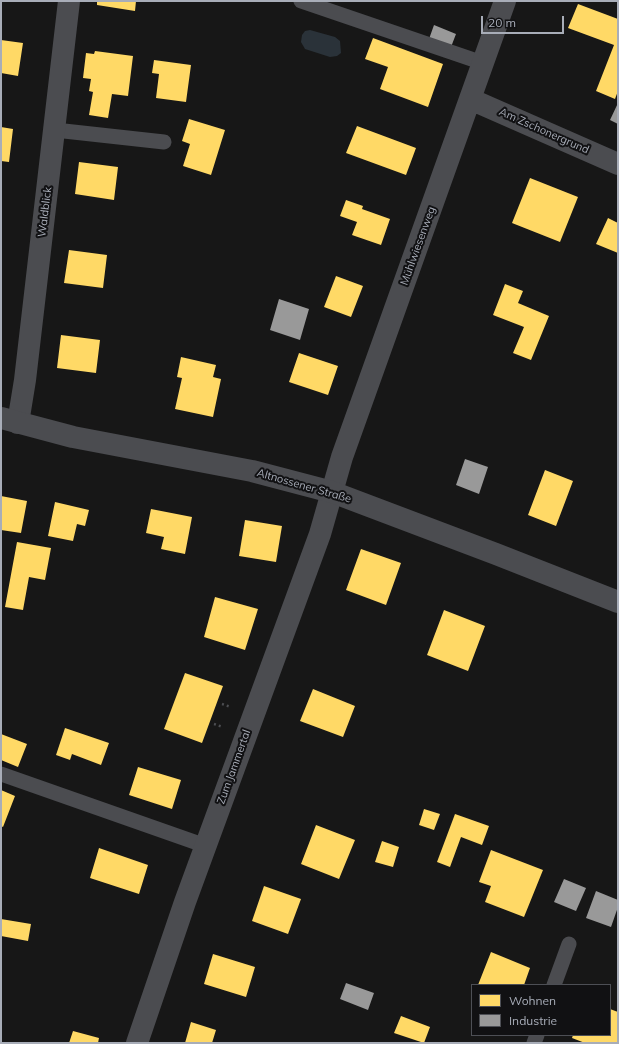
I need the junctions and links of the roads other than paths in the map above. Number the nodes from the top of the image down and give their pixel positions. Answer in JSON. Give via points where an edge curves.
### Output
{"nodes":[{"id":1,"x":69,"y":1,"type":"edge"},
{"id":2,"x":301,"y":1,"type":"edge"},
{"id":3,"x":505,"y":1,"type":"edge"},
{"id":4,"x":483,"y":63,"type":"junction"},
{"id":5,"x":470,"y":99,"type":"junction"},
{"id":6,"x":55,"y":130,"type":"junction"},
{"id":7,"x":164,"y":142,"type":"dead end"},
{"id":8,"x":618,"y":164,"type":"edge"},
{"id":9,"x":9,"y":420,"type":"edge"},
{"id":10,"x":332,"y":492,"type":"junction"},
{"id":11,"x":618,"y":602,"type":"edge"},
{"id":12,"x":1,"y":774,"type":"edge"},
{"id":13,"x":206,"y":846,"type":"junction"},
{"id":14,"x":569,"y":944,"type":"dead end"},
{"id":15,"x":554,"y":984,"type":"edge"},
{"id":16,"x":137,"y":1043,"type":"edge"}],
"edges":[{"from":1,"to":6,"type":"street","name":"Waldblick"},
{"from":2,"to":4,"type":"lane"},
{"from":3,"to":4,"type":"street","name":"Mühlwiesenweg"},
{"from":4,"to":5,"type":"street","name":"Mühlwiesenweg"},
{"from":5,"to":8,"type":"street","name":"Am Zschonergrund"},
{"from":5,"to":10,"type":"street","name":"Mühlwiesenweg","via":[[342,457]]},
{"from":6,"to":7,"type":"lane"},
{"from":6,"to":9,"type":"street","name":"Waldblick","via":[[23,398]]},
{"from":9,"to":10,"type":"street","name":"Altnossener Straße","via":[[73,437],[252,471]]},
{"from":10,"to":11,"type":"street","name":"Altnossener Straße"},
{"from":10,"to":13,"type":"street","name":"Zum Jammertal","via":[[320,534]]},
{"from":12,"to":13,"type":"lane"},
{"from":13,"to":16,"type":"street","name":"Zum Jammertal"},
{"from":14,"to":15,"type":"lane"}]}
